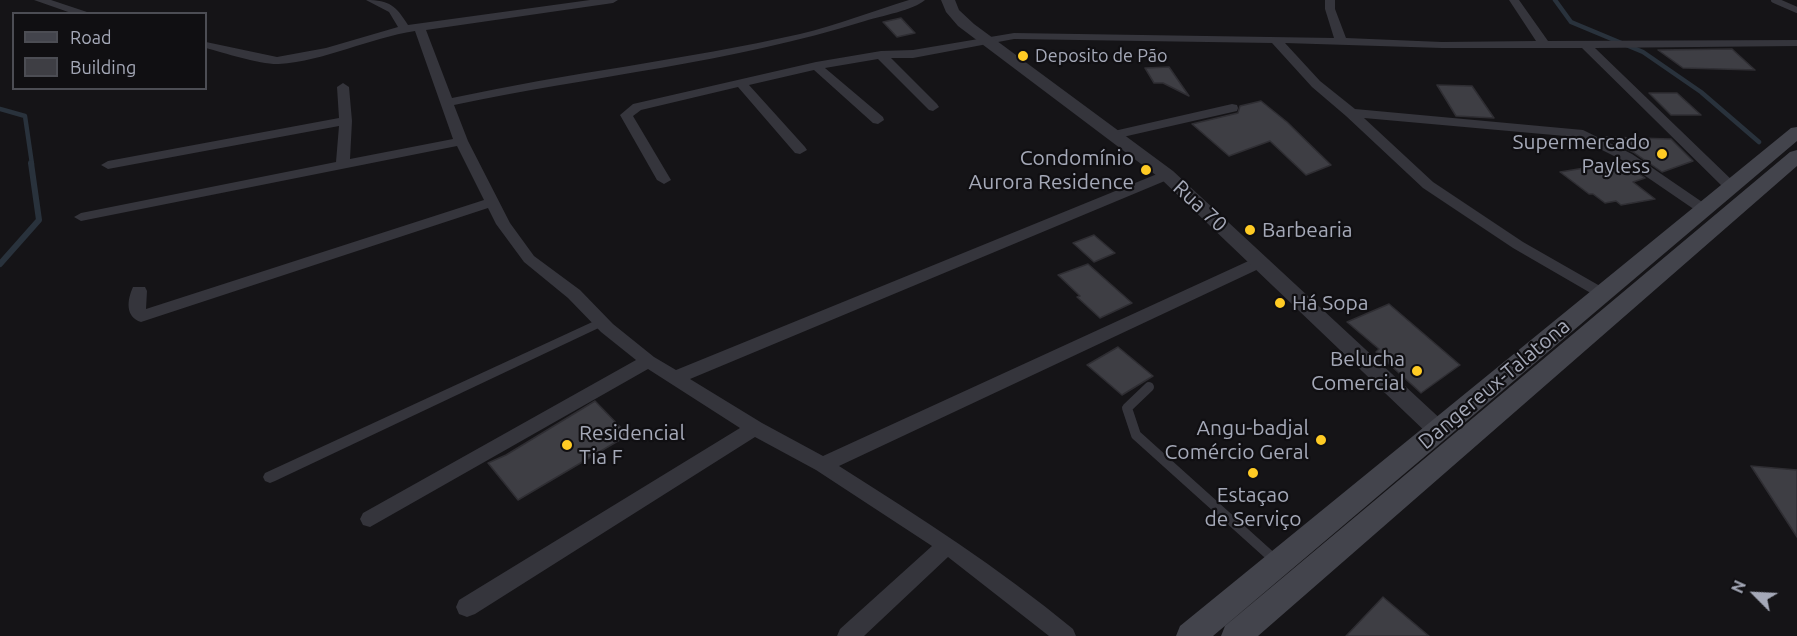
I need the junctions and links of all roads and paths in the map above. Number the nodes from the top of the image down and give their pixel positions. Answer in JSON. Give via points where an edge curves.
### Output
{"nodes":[{"id":1,"x":39,"y":0,"type":"edge"},
{"id":2,"x":371,"y":0,"type":"edge"},
{"id":3,"x":613,"y":0,"type":"edge"},
{"id":4,"x":920,"y":0,"type":"edge"},
{"id":5,"x":948,"y":0,"type":"edge"},
{"id":6,"x":1330,"y":0,"type":"edge"},
{"id":7,"x":1514,"y":0,"type":"edge"},
{"id":8,"x":1774,"y":0,"type":"edge"},
{"id":9,"x":1797,"y":10,"type":"edge"},
{"id":10,"x":81,"y":12,"type":"edge"},
{"id":11,"x":412,"y":28,"type":"junction"},
{"id":12,"x":986,"y":40,"type":"junction"},
{"id":13,"x":1276,"y":40,"type":"junction"},
{"id":14,"x":1341,"y":42,"type":"junction"},
{"id":15,"x":1797,"y":43,"type":"edge"},
{"id":16,"x":1544,"y":44,"type":"junction"},
{"id":17,"x":1585,"y":44,"type":"junction"},
{"id":18,"x":207,"y":45,"type":"edge"},
{"id":19,"x":881,"y":55,"type":"junction"},
{"id":20,"x":816,"y":66,"type":"junction"},
{"id":21,"x":741,"y":83,"type":"junction"},
{"id":22,"x":343,"y":87,"type":"dead end"},
{"id":23,"x":448,"y":103,"type":"junction"},
{"id":24,"x":933,"y":107,"type":"dead end"},
{"id":25,"x":1232,"y":108,"type":"dead end"},
{"id":26,"x":1351,"y":112,"type":"junction"},
{"id":27,"x":878,"y":120,"type":"dead end"},
{"id":28,"x":346,"y":121,"type":"junction"},
{"id":29,"x":1797,"y":132,"type":"edge"},
{"id":30,"x":1114,"y":135,"type":"junction"},
{"id":31,"x":461,"y":141,"type":"junction"},
{"id":32,"x":800,"y":150,"type":"dead end"},
{"id":33,"x":1797,"y":156,"type":"edge"},
{"id":34,"x":108,"y":165,"type":"dead end"},
{"id":35,"x":343,"y":166,"type":"junction"},
{"id":36,"x":1167,"y":176,"type":"junction"},
{"id":37,"x":664,"y":180,"type":"dead end"},
{"id":38,"x":1730,"y":186,"type":"junction"},
{"id":39,"x":492,"y":202,"type":"junction"},
{"id":40,"x":1703,"y":209,"type":"junction"},
{"id":41,"x":81,"y":217,"type":"dead end"},
{"id":42,"x":1260,"y":262,"type":"junction"},
{"id":43,"x":139,"y":291,"type":"dead end"},
{"id":44,"x":1601,"y":294,"type":"junction"},
{"id":45,"x":601,"y":322,"type":"junction"},
{"id":46,"x":648,"y":361,"type":"junction"},
{"id":47,"x":677,"y":377,"type":"junction"},
{"id":48,"x":1149,"y":387,"type":"dead end"},
{"id":49,"x":755,"y":428,"type":"junction"},
{"id":50,"x":1438,"y":430,"type":"junction"},
{"id":51,"x":823,"y":465,"type":"junction"},
{"id":52,"x":270,"y":477,"type":"dead end"},
{"id":53,"x":370,"y":519,"type":"dead end"},
{"id":54,"x":946,"y":545,"type":"junction"},
{"id":55,"x":1278,"y":563,"type":"junction"},
{"id":56,"x":467,"y":607,"type":"dead end"},
{"id":57,"x":848,"y":636,"type":"edge"},
{"id":58,"x":1065,"y":636,"type":"edge"},
{"id":59,"x":1191,"y":636,"type":"edge"},
{"id":60,"x":1236,"y":636,"type":"edge"}],
"edges":[{"from":1,"to":10,"type":"street"},
{"from":2,"to":11,"type":"street","via":[[393,10]]},
{"from":3,"to":11,"type":"street"},
{"from":4,"to":23,"type":"street","via":[[806,36]]},
{"from":5,"to":12,"type":"street","name":"Rua 70","via":[[959,18]]},
{"from":6,"to":14,"type":"street"},
{"from":7,"to":16,"type":"street"},
{"from":8,"to":9,"type":"lane"},
{"from":11,"to":18,"type":"street","via":[[277,61]]},
{"from":11,"to":23,"type":"street"},
{"from":12,"to":13,"type":"street","via":[[1038,34]]},
{"from":12,"to":19,"type":"street","via":[[913,54]]},
{"from":12,"to":30,"type":"street","name":"Rua 70"},
{"from":13,"to":14,"type":"street"},
{"from":13,"to":26,"type":"street","via":[[1316,84]]},
{"from":14,"to":16,"type":"street"},
{"from":15,"to":17,"type":"street"},
{"from":16,"to":17,"type":"street"},
{"from":17,"to":38,"type":"street"},
{"from":19,"to":20,"type":"street"},
{"from":19,"to":24,"type":"street"},
{"from":20,"to":21,"type":"street"},
{"from":20,"to":27,"type":"street"},
{"from":21,"to":32,"type":"street"},
{"from":21,"to":37,"type":"street","via":[[630,111],[628,120]]},
{"from":22,"to":28,"type":"street"},
{"from":23,"to":31,"type":"street"},
{"from":25,"to":30,"type":"street"},
{"from":26,"to":40,"type":"street","via":[[1578,133],[1602,142],[1653,172]]},
{"from":26,"to":44,"type":"street","via":[[1437,191]]},
{"from":28,"to":34,"type":"street"},
{"from":28,"to":35,"type":"street"},
{"from":29,"to":38,"type":"main road","name":"Dangereux-Talatona"},
{"from":30,"to":36,"type":"street","name":"Rua 70"},
{"from":31,"to":35,"type":"street"},
{"from":31,"to":39,"type":"street"},
{"from":33,"to":60,"type":"main road","name":"Dangereux-Talatona"},
{"from":35,"to":41,"type":"street"},
{"from":36,"to":42,"type":"street","name":"Rua 70"},
{"from":36,"to":47,"type":"street"},
{"from":38,"to":40,"type":"main road","name":"Dangereux-Talatona"},
{"from":39,"to":43,"type":"street","via":[[141,316],[137,314]]},
{"from":39,"to":45,"type":"street","via":[[529,259],[574,294]]},
{"from":40,"to":44,"type":"main road","name":"Dangereux-Talatona"},
{"from":42,"to":50,"type":"street","name":"Rua 70"},
{"from":42,"to":51,"type":"street"},
{"from":44,"to":50,"type":"main road","name":"Dangereux-Talatona"},
{"from":45,"to":46,"type":"street"},
{"from":45,"to":52,"type":"street"},
{"from":46,"to":47,"type":"street"},
{"from":46,"to":53,"type":"street"},
{"from":47,"to":49,"type":"street"},
{"from":48,"to":55,"type":"lane","via":[[1127,408],[1136,435]]},
{"from":49,"to":51,"type":"street"},
{"from":49,"to":56,"type":"street"},
{"from":50,"to":55,"type":"main road","name":"Dangereux-Talatona"},
{"from":51,"to":54,"type":"street"},
{"from":54,"to":57,"type":"street"},
{"from":54,"to":58,"type":"street"},
{"from":55,"to":59,"type":"main road","name":"Dangereux-Talatona"}]}
